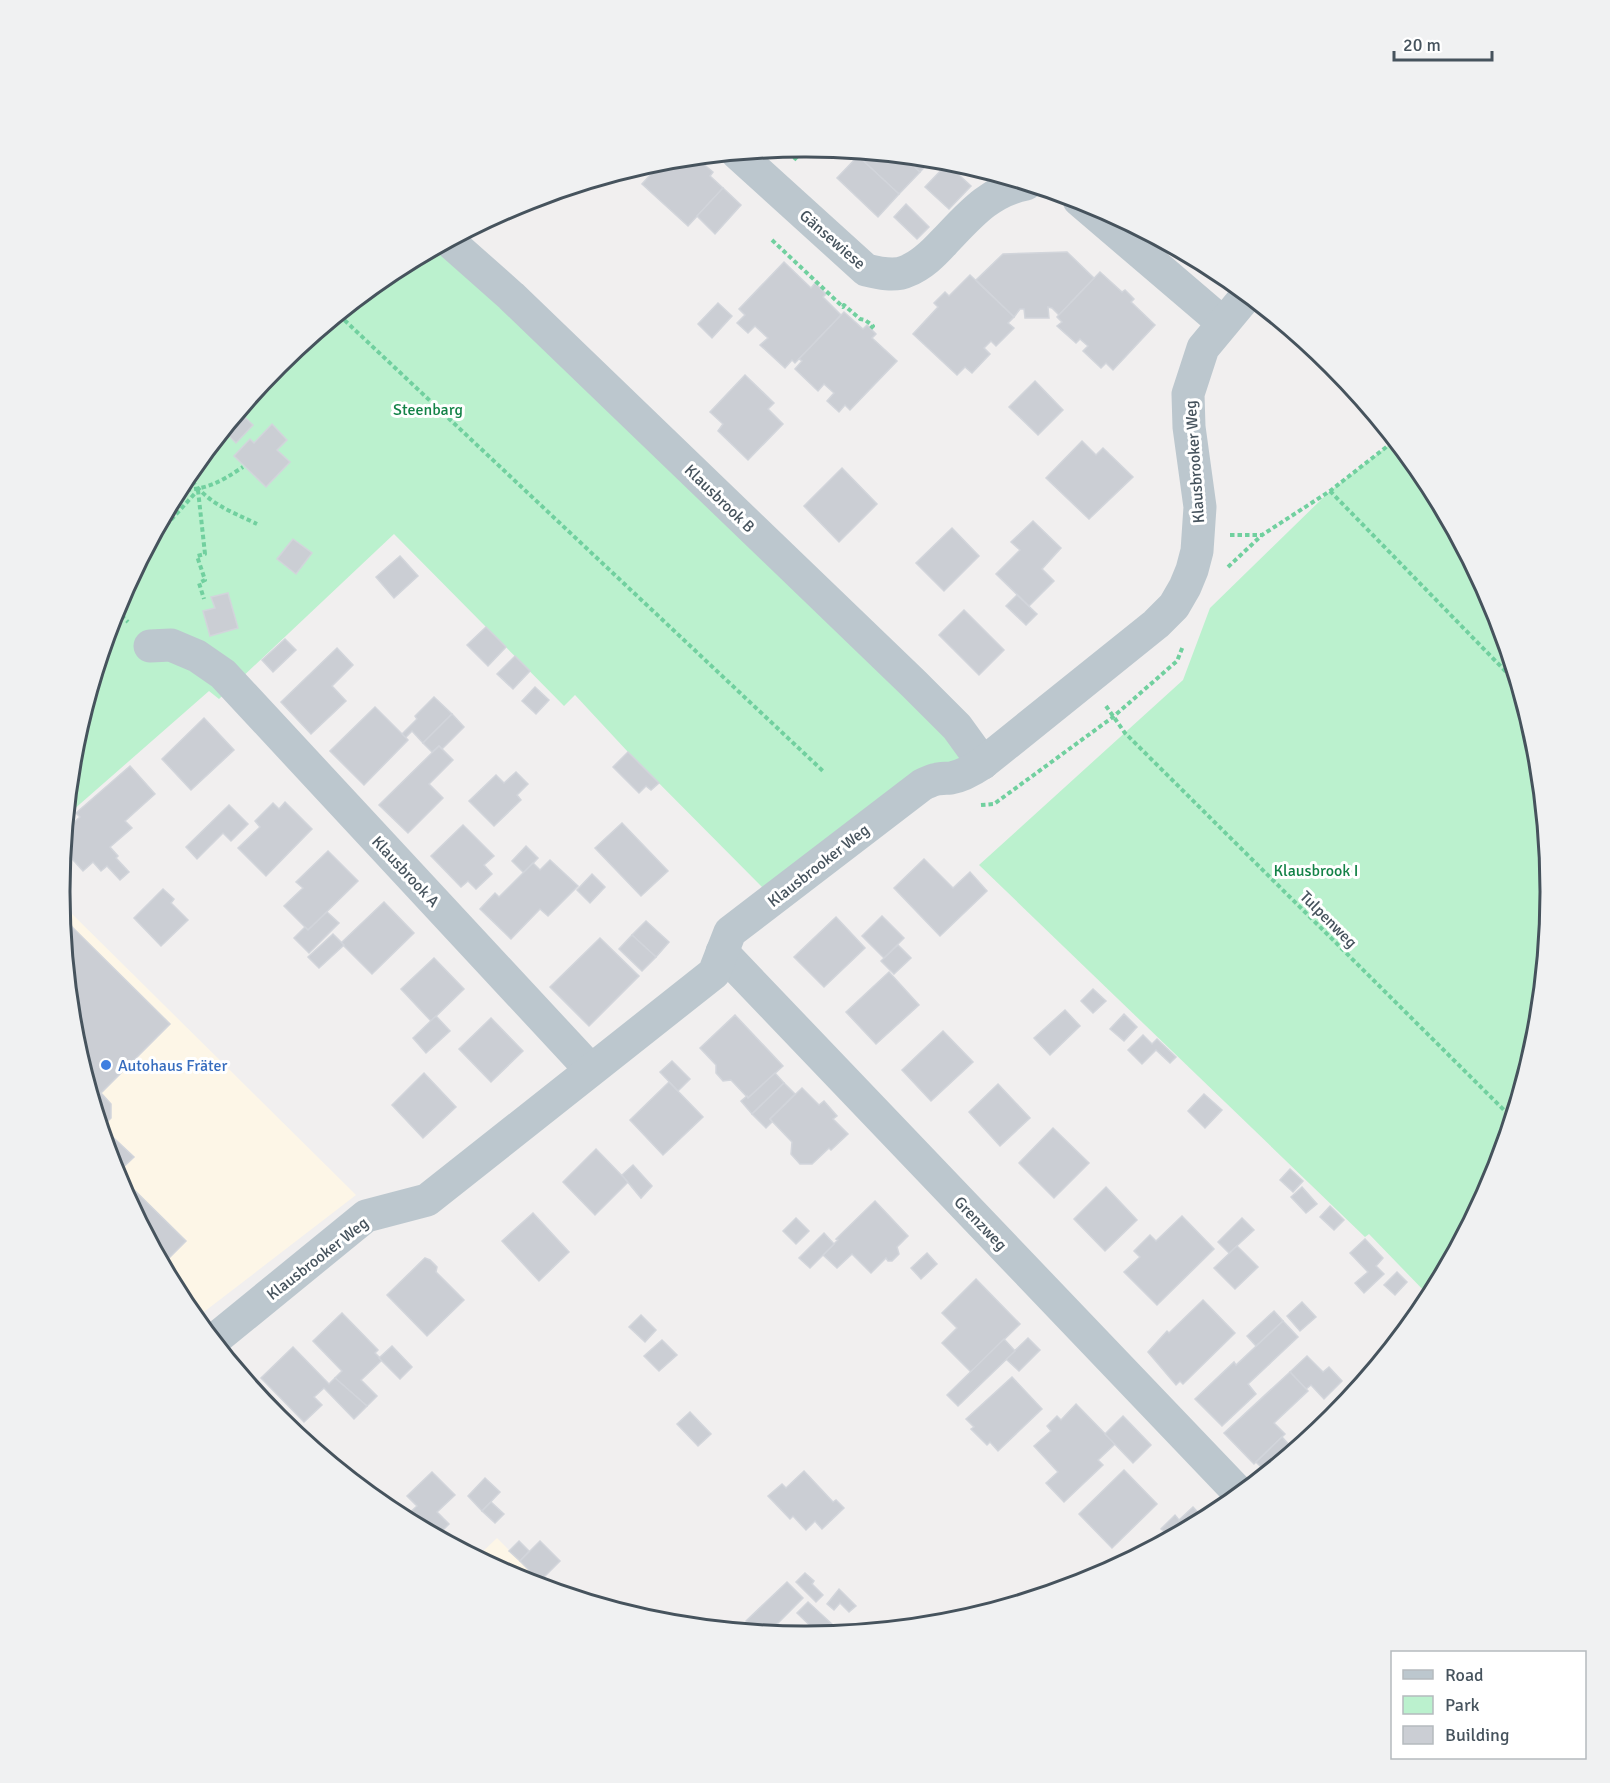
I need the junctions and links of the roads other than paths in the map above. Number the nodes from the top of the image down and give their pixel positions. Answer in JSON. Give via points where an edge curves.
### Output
{"nodes":[{"id":1,"x":745,"y":160,"type":"edge"},
{"id":2,"x":1011,"y":187,"type":"edge"},
{"id":3,"x":1104,"y":221,"type":"edge"},
{"id":4,"x":455,"y":246,"type":"edge"},
{"id":5,"x":1251,"y":308,"type":"edge"},
{"id":6,"x":1223,"y":323,"type":"junction"},
{"id":7,"x":150,"y":646,"type":"dead end"},
{"id":8,"x":983,"y":763,"type":"junction"},
{"id":9,"x":722,"y":952,"type":"junction"},
{"id":10,"x":590,"y":1069,"type":"junction"},
{"id":11,"x":219,"y":1336,"type":"edge"},
{"id":12,"x":1234,"y":1487,"type":"edge"}],
"edges":[{"from":1,"to":2,"type":"street","name":"Gänsewiese","via":[[866,270],[881,274],[905,273],[926,261],[989,197]]},
{"from":3,"to":6,"type":"street"},
{"from":4,"to":8,"type":"street","name":"Klausbrook B","via":[[915,684],[957,727]]},
{"from":5,"to":6,"type":"street","name":"Klausbrooker Weg"},
{"from":6,"to":8,"type":"street","name":"Klausbrooker Weg","via":[[1203,348],[1188,394],[1200,507],[1199,534],[1192,570],[1174,606]]},
{"from":7,"to":10,"type":"street","name":"Klausbrook A","via":[[171,645],[197,656],[223,674]]},
{"from":8,"to":9,"type":"street","name":"Klausbrooker Weg","via":[[969,772],[952,778],[937,777],[922,785],[730,932]]},
{"from":9,"to":10,"type":"street","name":"Klausbrooker Weg","via":[[714,973]]},
{"from":9,"to":12,"type":"street","name":"Grenzweg"},
{"from":10,"to":11,"type":"street","name":"Klausbrooker Weg","via":[[428,1200],[366,1216]]}]}
